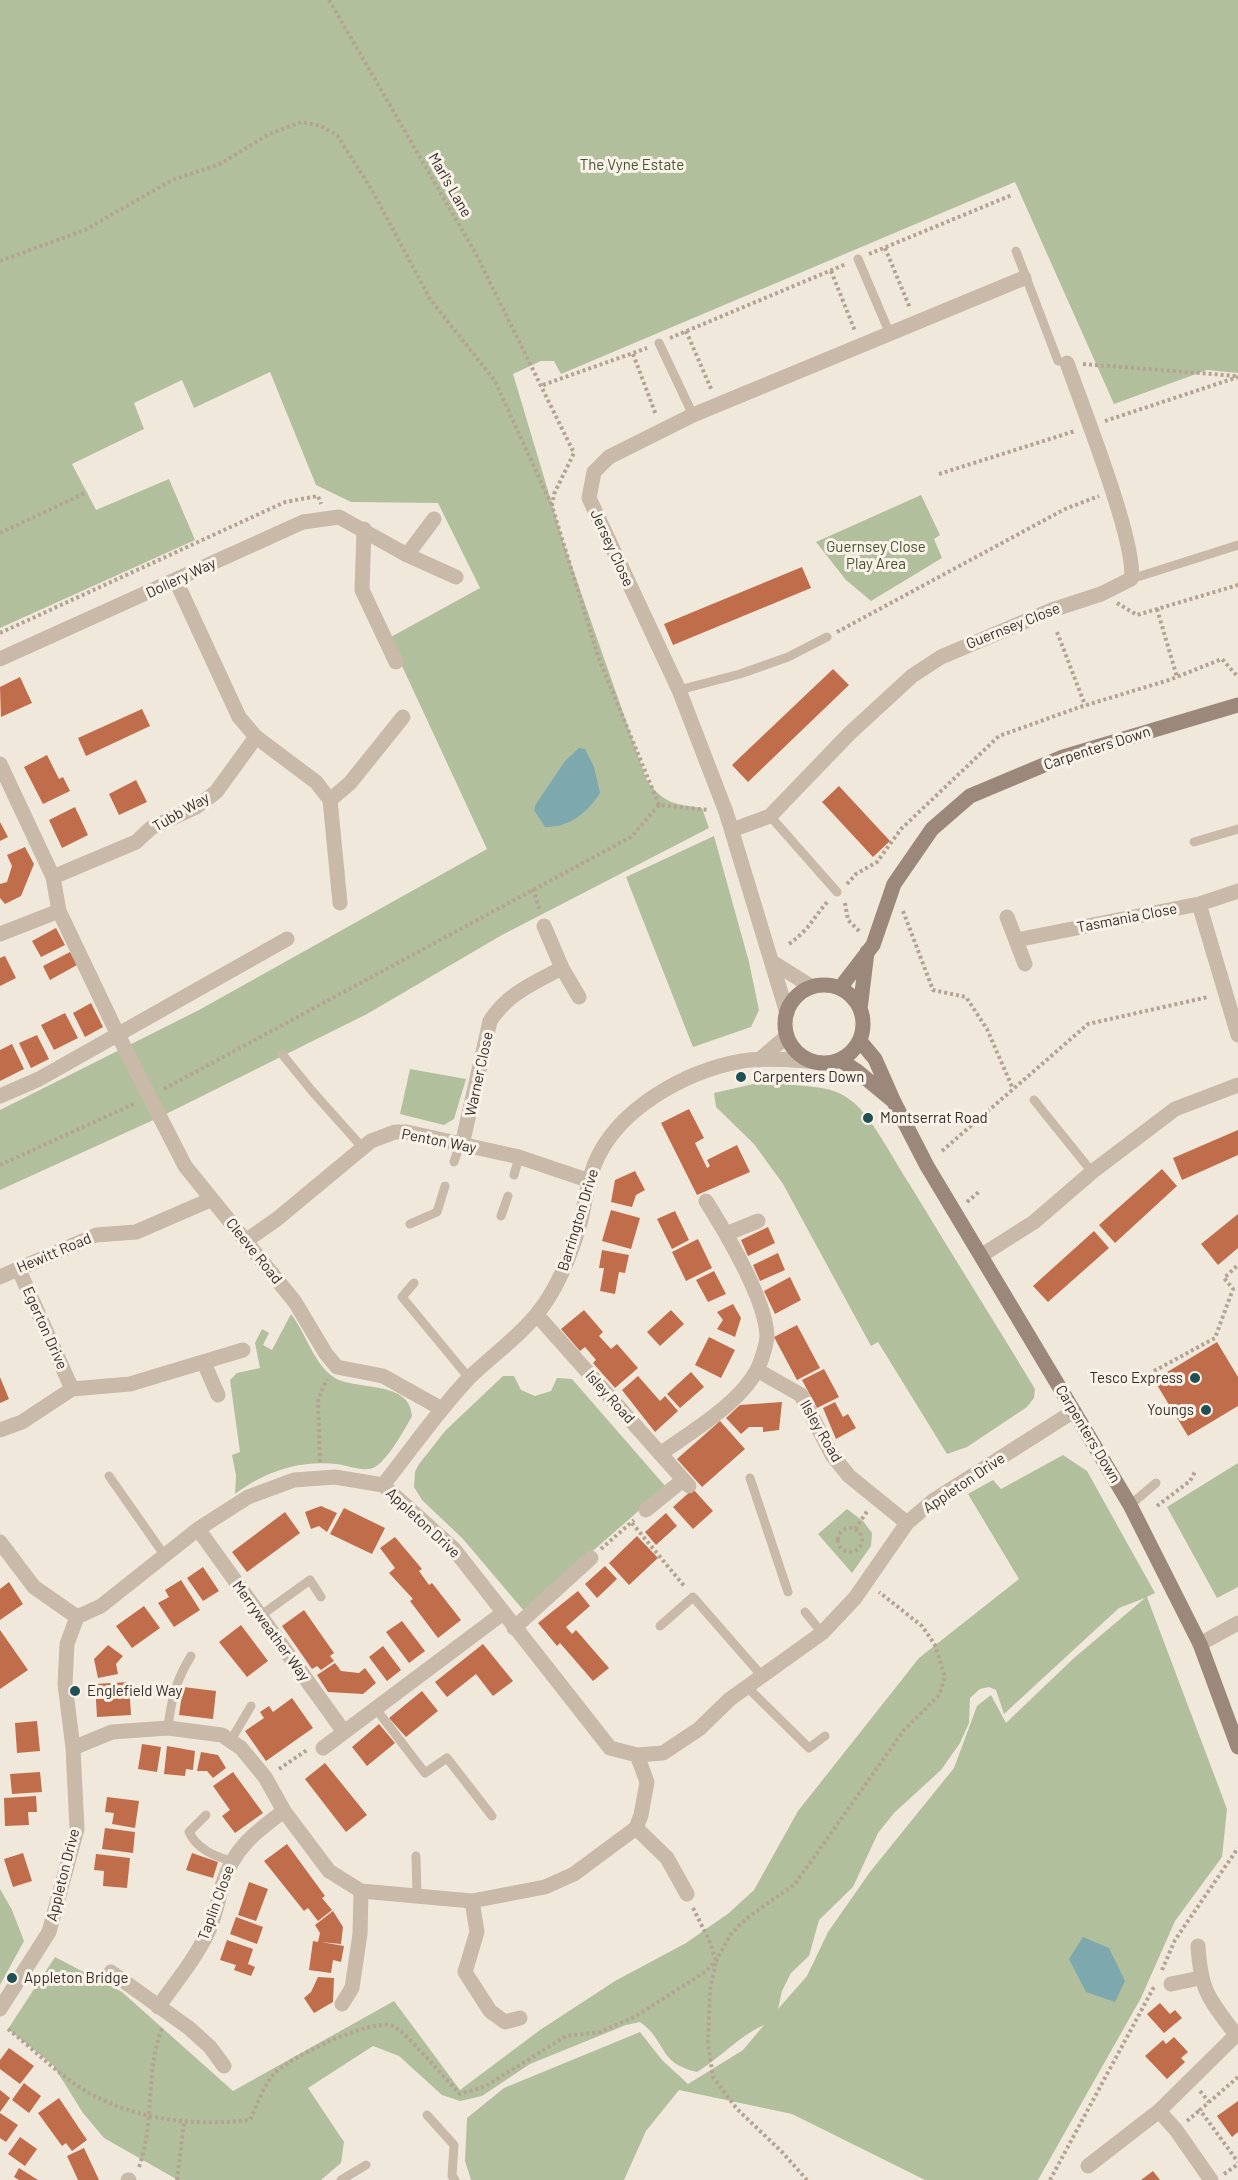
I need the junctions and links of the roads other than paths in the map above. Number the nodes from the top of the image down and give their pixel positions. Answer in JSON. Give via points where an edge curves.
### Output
{"nodes":[{"id":1,"x":1016,"y":251,"type":"dead end"},
{"id":2,"x":858,"y":259,"type":"dead end"},
{"id":3,"x":1024,"y":278,"type":"junction"},
{"id":4,"x":890,"y":334,"type":"junction"},
{"id":5,"x":659,"y":343,"type":"road end"},
{"id":6,"x":1062,"y":362,"type":"joint"},
{"id":7,"x":693,"y":416,"type":"junction"},
{"id":8,"x":434,"y":519,"type":"dead end"},
{"id":9,"x":364,"y":529,"type":"junction"},
{"id":10,"x":1238,"y":545,"type":"edge"},
{"id":11,"x":407,"y":555,"type":"junction"},
{"id":12,"x":456,"y":577,"type":"dead end"},
{"id":13,"x":1131,"y":579,"type":"junction"},
{"id":14,"x":176,"y":581,"type":"junction"},
{"id":15,"x":827,"y":637,"type":"road end"},
{"id":16,"x":0,"y":659,"type":"edge"},
{"id":17,"x":396,"y":662,"type":"dead end"},
{"id":18,"x":679,"y":690,"type":"junction"},
{"id":19,"x":1238,"y":705,"type":"edge"},
{"id":20,"x":403,"y":717,"type":"dead end"},
{"id":21,"x":256,"y":737,"type":"junction"},
{"id":22,"x":0,"y":764,"type":"edge"},
{"id":23,"x":330,"y":800,"type":"junction"},
{"id":24,"x":770,"y":816,"type":"junction"},
{"id":25,"x":1238,"y":829,"type":"edge"},
{"id":26,"x":732,"y":830,"type":"junction"},
{"id":27,"x":1194,"y":842,"type":"dead end"},
{"id":28,"x":53,"y":877,"type":"junction"},
{"id":29,"x":1238,"y":891,"type":"edge"},
{"id":30,"x":841,"y":892,"type":"road end"},
{"id":31,"x":340,"y":903,"type":"dead end"},
{"id":32,"x":1198,"y":904,"type":"junction"},
{"id":33,"x":59,"y":911,"type":"junction"},
{"id":34,"x":1007,"y":918,"type":"dead end"},
{"id":35,"x":544,"y":926,"type":"road end"},
{"id":36,"x":0,"y":934,"type":"edge"},
{"id":37,"x":287,"y":939,"type":"dead end"},
{"id":38,"x":1016,"y":940,"type":"junction"},
{"id":39,"x":870,"y":948,"type":"junction"},
{"id":40,"x":774,"y":963,"type":"junction"},
{"id":41,"x":1025,"y":964,"type":"dead end"},
{"id":42,"x":562,"y":968,"type":"junction"},
{"id":43,"x":812,"y":987,"type":"junction"},
{"id":44,"x":840,"y":988,"type":"junction"},
{"id":45,"x":579,"y":997,"type":"dead end"},
{"id":46,"x":860,"y":1009,"type":"junction"},
{"id":47,"x":787,"y":1012,"type":"junction"},
{"id":48,"x":118,"y":1035,"type":"junction"},
{"id":49,"x":1238,"y":1035,"type":"edge"},
{"id":50,"x":787,"y":1036,"type":"junction"},
{"id":51,"x":860,"y":1041,"type":"junction"},
{"id":52,"x":282,"y":1054,"type":"dead end"},
{"id":53,"x":759,"y":1060,"type":"junction"},
{"id":54,"x":840,"y":1060,"type":"junction"},
{"id":55,"x":810,"y":1061,"type":"junction"},
{"id":56,"x":1238,"y":1085,"type":"edge"},
{"id":57,"x":0,"y":1096,"type":"edge"},
{"id":58,"x":1034,"y":1100,"type":"dead end"},
{"id":59,"x":894,"y":1102,"type":"junction"},
{"id":60,"x":461,"y":1145,"type":"junction"},
{"id":61,"x":362,"y":1147,"type":"junction"},
{"id":62,"x":519,"y":1157,"type":"junction"},
{"id":63,"x":453,"y":1162,"type":"dead end"},
{"id":64,"x":1092,"y":1172,"type":"junction"},
{"id":65,"x":514,"y":1175,"type":"dead end"},
{"id":66,"x":590,"y":1180,"type":"junction"},
{"id":67,"x":445,"y":1186,"type":"dead end"},
{"id":68,"x":508,"y":1196,"type":"dead end"},
{"id":69,"x":210,"y":1200,"type":"junction"},
{"id":70,"x":706,"y":1201,"type":"dead end"},
{"id":71,"x":501,"y":1216,"type":"dead end"},
{"id":72,"x":758,"y":1221,"type":"dead end"},
{"id":73,"x":410,"y":1224,"type":"dead end"},
{"id":74,"x":726,"y":1234,"type":"junction"},
{"id":75,"x":247,"y":1240,"type":"junction"},
{"id":76,"x":982,"y":1255,"type":"junction"},
{"id":77,"x":18,"y":1268,"type":"junction"},
{"id":78,"x":0,"y":1277,"type":"edge"},
{"id":79,"x":414,"y":1283,"type":"dead end"},
{"id":80,"x":537,"y":1315,"type":"junction"},
{"id":81,"x":243,"y":1350,"type":"dead end"},
{"id":82,"x":204,"y":1363,"type":"junction"},
{"id":83,"x":757,"y":1370,"type":"junction"},
{"id":84,"x":469,"y":1378,"type":"junction"},
{"id":85,"x":72,"y":1389,"type":"junction"},
{"id":86,"x":218,"y":1395,"type":"dead end"},
{"id":87,"x":442,"y":1409,"type":"junction"},
{"id":88,"x":1074,"y":1411,"type":"junction"},
{"id":89,"x":0,"y":1430,"type":"edge"},
{"id":90,"x":660,"y":1454,"type":"junction"},
{"id":91,"x":109,"y":1476,"type":"dead end"},
{"id":92,"x":750,"y":1478,"type":"dead end"},
{"id":93,"x":1156,"y":1483,"type":"dead end"},
{"id":94,"x":383,"y":1485,"type":"junction"},
{"id":95,"x":1130,"y":1505,"type":"junction"},
{"id":96,"x":646,"y":1510,"type":"road end"},
{"id":97,"x":908,"y":1524,"type":"junction"},
{"id":98,"x":198,"y":1529,"type":"junction"},
{"id":99,"x":0,"y":1542,"type":"edge"},
{"id":100,"x":165,"y":1556,"type":"junction"},
{"id":101,"x":591,"y":1558,"type":"road end"},
{"id":102,"x":788,"y":1592,"type":"dead end"},
{"id":103,"x":321,"y":1597,"type":"dead end"},
{"id":104,"x":805,"y":1612,"type":"dead end"},
{"id":105,"x":503,"y":1613,"type":"junction"},
{"id":106,"x":260,"y":1616,"type":"junction"},
{"id":107,"x":77,"y":1617,"type":"junction"},
{"id":108,"x":1238,"y":1623,"type":"edge"},
{"id":109,"x":660,"y":1626,"type":"dead end"},
{"id":110,"x":514,"y":1628,"type":"junction"},
{"id":111,"x":822,"y":1633,"type":"junction"},
{"id":112,"x":1200,"y":1644,"type":"junction"},
{"id":113,"x":191,"y":1656,"type":"dead end"},
{"id":114,"x":762,"y":1676,"type":"junction"},
{"id":115,"x":747,"y":1687,"type":"junction"},
{"id":116,"x":251,"y":1706,"type":"dead end"},
{"id":117,"x":376,"y":1709,"type":"junction"},
{"id":118,"x":168,"y":1728,"type":"junction"},
{"id":119,"x":344,"y":1732,"type":"junction"},
{"id":120,"x":825,"y":1736,"type":"dead end"},
{"id":121,"x":231,"y":1740,"type":"junction"},
{"id":122,"x":1238,"y":1747,"type":"edge"},
{"id":123,"x":73,"y":1748,"type":"junction"},
{"id":124,"x":323,"y":1748,"type":"road end"},
{"id":125,"x":638,"y":1755,"type":"junction"},
{"id":126,"x":284,"y":1810,"type":"junction"},
{"id":127,"x":206,"y":1815,"type":"dead end"},
{"id":128,"x":492,"y":1816,"type":"dead end"},
{"id":129,"x":636,"y":1828,"type":"junction"},
{"id":130,"x":417,"y":1856,"type":"dead end"},
{"id":131,"x":231,"y":1861,"type":"junction"},
{"id":132,"x":361,"y":1891,"type":"junction"},
{"id":133,"x":687,"y":1894,"type":"road end"},
{"id":134,"x":417,"y":1897,"type":"junction"},
{"id":135,"x":472,"y":1901,"type":"junction"},
{"id":136,"x":1198,"y":1946,"type":"dead end"},
{"id":137,"x":111,"y":1972,"type":"dead end"},
{"id":138,"x":1200,"y":1978,"type":"junction"},
{"id":139,"x":1171,"y":1984,"type":"dead end"},
{"id":140,"x":342,"y":2004,"type":"dead end"},
{"id":141,"x":0,"y":2009,"type":"edge"},
{"id":142,"x":163,"y":2011,"type":"junction"},
{"id":143,"x":520,"y":2018,"type":"dead end"},
{"id":144,"x":1237,"y":2034,"type":"edge"},
{"id":145,"x":224,"y":2066,"type":"dead end"},
{"id":146,"x":1159,"y":2111,"type":"junction"},
{"id":147,"x":427,"y":2115,"type":"dead end"},
{"id":148,"x":366,"y":2165,"type":"dead end"},
{"id":149,"x":1088,"y":2166,"type":"dead end"},
{"id":150,"x":341,"y":2180,"type":"edge"},
{"id":151,"x":455,"y":2180,"type":"edge"},
{"id":152,"x":1211,"y":2180,"type":"edge"}],
"edges":[{"from":1,"to":3,"type":"lane"},
{"from":2,"to":4,"type":"lane"},
{"from":3,"to":4,"type":"street","name":"Jersey Close"},
{"from":3,"to":6,"type":"lane"},
{"from":4,"to":7,"type":"street","name":"Jersey Close"},
{"from":5,"to":7,"type":"lane"},
{"from":6,"to":13,"type":"street","via":[[1111,492],[1133,567]]},
{"from":7,"to":18,"type":"street","name":"Jersey Close","via":[[609,457],[594,472],[589,498]]},
{"from":8,"to":11,"type":"street"},
{"from":9,"to":11,"type":"street","name":"Dollery Way"},
{"from":9,"to":14,"type":"street","name":"Dollery Way","via":[[339,517],[303,522]]},
{"from":9,"to":17,"type":"street","via":[[362,590]]},
{"from":10,"to":13,"type":"lane"},
{"from":11,"to":12,"type":"street","name":"Dollery Way"},
{"from":13,"to":24,"type":"street","name":"Guernsey Close","via":[[941,657],[912,676]]},
{"from":14,"to":16,"type":"street","name":"Dollery Way"},
{"from":14,"to":21,"type":"street","via":[[239,717]]},
{"from":15,"to":18,"type":"lane","via":[[788,657]]},
{"from":18,"to":26,"type":"street","name":"Jersey Close"},
{"from":19,"to":39,"type":"street","name":"Carpenters Down","via":[[1063,757],[970,796],[932,830],[894,884]]},
{"from":20,"to":23,"type":"street","via":[[350,783]]},
{"from":21,"to":23,"type":"street","via":[[316,782]]},
{"from":21,"to":28,"type":"street","name":"Tubb Way","via":[[216,792],[196,807],[151,828],[136,842]]},
{"from":22,"to":28,"type":"street","name":"Cleeve Road"},
{"from":23,"to":31,"type":"street"},
{"from":24,"to":26,"type":"street","name":"Guernsey Close"},
{"from":24,"to":30,"type":"lane"},
{"from":25,"to":27,"type":"lane"},
{"from":26,"to":40,"type":"street","name":"Jersey Close"},
{"from":28,"to":33,"type":"street","name":"Cleeve Road"},
{"from":29,"to":32,"type":"street","name":"Tasmania Close"},
{"from":32,"to":38,"type":"street","name":"Tasmania Close"},
{"from":32,"to":49,"type":"street"},
{"from":33,"to":36,"type":"street"},
{"from":33,"to":48,"type":"street","name":"Cleeve Road"},
{"from":34,"to":38,"type":"street"},
{"from":35,"to":42,"type":"street"},
{"from":37,"to":48,"type":"street"},
{"from":38,"to":41,"type":"street"},
{"from":39,"to":44,"type":"street"},
{"from":39,"to":46,"type":"street"},
{"from":40,"to":43,"type":"street"},
{"from":40,"to":47,"type":"street","name":"Jersey Close"},
{"from":42,"to":45,"type":"street"},
{"from":42,"to":60,"type":"street","name":"Warner Close","via":[[516,993],[490,1021]]},
{"from":43,"to":44,"type":"street"},
{"from":43,"to":47,"type":"street","via":[[793,1001]]},
{"from":44,"to":46,"type":"street"},
{"from":46,"to":51,"type":"street","via":[[864,1022]]},
{"from":47,"to":50,"type":"street"},
{"from":48,"to":57,"type":"street"},
{"from":48,"to":69,"type":"street","name":"Cleeve Road","via":[[185,1166]]},
{"from":50,"to":53,"type":"street"},
{"from":50,"to":55,"type":"street","via":[[798,1054]]},
{"from":51,"to":54,"type":"street"},
{"from":51,"to":59,"type":"street","name":"Carpenters Down","via":[[875,1059]]},
{"from":52,"to":61,"type":"lane"},
{"from":53,"to":55,"type":"street","name":"Barrington Drive"},
{"from":53,"to":66,"type":"street","name":"Barrington Drive","via":[[742,1061],[699,1075],[641,1104],[605,1143]]},
{"from":54,"to":55,"type":"street","via":[[826,1064]]},
{"from":54,"to":59,"type":"street"},
{"from":56,"to":64,"type":"street","via":[[1175,1108]]},
{"from":58,"to":64,"type":"lane"},
{"from":59,"to":76,"type":"street","name":"Carpenters Down","via":[[927,1166]]},
{"from":60,"to":61,"type":"street","name":"Penton Way","via":[[407,1132],[384,1136]]},
{"from":60,"to":62,"type":"street","name":"Penton Way"},
{"from":60,"to":63,"type":"lane"},
{"from":61,"to":75,"type":"street","name":"Penton Way"},
{"from":62,"to":65,"type":"lane"},
{"from":62,"to":66,"type":"street","name":"Penton Way"},
{"from":64,"to":76,"type":"street","via":[[1034,1222]]},
{"from":66,"to":80,"type":"street","name":"Barrington Drive","via":[[561,1276]]},
{"from":67,"to":73,"type":"lane","via":[[437,1212]]},
{"from":68,"to":71,"type":"lane"},
{"from":69,"to":75,"type":"street","name":"Cleeve Road"},
{"from":69,"to":77,"type":"street","name":"Hewitt Road","via":[[136,1232],[96,1235]]},
{"from":70,"to":74,"type":"street"},
{"from":72,"to":74,"type":"street"},
{"from":74,"to":83,"type":"street","via":[[758,1304],[767,1335]]},
{"from":75,"to":87,"type":"street","name":"Cleeve Road","via":[[295,1302],[337,1367],[383,1376]]},
{"from":76,"to":88,"type":"street","name":"Carpenters Down"},
{"from":77,"to":78,"type":"street","name":"Hewitt Road"},
{"from":77,"to":85,"type":"street","name":"Egerton Drive"},
{"from":79,"to":84,"type":"lane","via":[[402,1297]]},
{"from":80,"to":84,"type":"street","name":"Barrington Drive"},
{"from":80,"to":90,"type":"street","name":"Isley Road"},
{"from":81,"to":82,"type":"street","name":"Egerton Drive"},
{"from":82,"to":85,"type":"street","name":"Egerton Drive","via":[[130,1384]]},
{"from":82,"to":86,"type":"street"},
{"from":83,"to":90,"type":"street","via":[[710,1419]]},
{"from":83,"to":97,"type":"street","name":"Ilsley Road","via":[[801,1395],[832,1455],[849,1476]]},
{"from":84,"to":87,"type":"street","name":"Barrington Drive"},
{"from":85,"to":89,"type":"street","name":"Egerton Drive","via":[[22,1422]]},
{"from":87,"to":94,"type":"street","name":"Barrington Drive"},
{"from":88,"to":95,"type":"street","name":"Carpenters Down"},
{"from":88,"to":97,"type":"street","name":"Appleton Drive","via":[[934,1500]]},
{"from":90,"to":96,"type":"street","name":"Isley Road","via":[[686,1483]]},
{"from":91,"to":100,"type":"lane"},
{"from":92,"to":102,"type":"lane"},
{"from":93,"to":95,"type":"lane"},
{"from":94,"to":98,"type":"street","name":"Appleton Drive","via":[[334,1477],[294,1480],[248,1497]]},
{"from":94,"to":105,"type":"street","name":"Appleton Drive","via":[[453,1548]]},
{"from":95,"to":112,"type":"street","name":"Carpenters Down"},
{"from":97,"to":111,"type":"street","name":"Appleton Drive","via":[[866,1583]]},
{"from":98,"to":100,"type":"street","name":"Appleton Drive"},
{"from":98,"to":106,"type":"street","name":"Merryweather Way"},
{"from":99,"to":107,"type":"street","via":[[34,1587]]},
{"from":100,"to":107,"type":"street","name":"Appleton Drive","via":[[101,1606]]},
{"from":101,"to":110,"type":"street"},
{"from":103,"to":106,"type":"lane","via":[[310,1580]]},
{"from":104,"to":111,"type":"lane"},
{"from":105,"to":110,"type":"street","name":"Appleton Drive"},
{"from":105,"to":117,"type":"street"},
{"from":106,"to":119,"type":"street","name":"Merryweather Way"},
{"from":107,"to":123,"type":"street","name":"Appleton Drive","via":[[67,1644],[65,1684]]},
{"from":108,"to":112,"type":"street"},
{"from":109,"to":114,"type":"lane","via":[[693,1597]]},
{"from":110,"to":125,"type":"street","name":"Appleton Drive","via":[[610,1748]]},
{"from":111,"to":114,"type":"street","name":"Appleton Drive"},
{"from":112,"to":122,"type":"street","name":"Carpenters Down"},
{"from":113,"to":118,"type":"lane","via":[[171,1696]]},
{"from":114,"to":115,"type":"street","name":"Appleton Drive"},
{"from":115,"to":120,"type":"lane","via":[[809,1748]]},
{"from":115,"to":125,"type":"street","name":"Appleton Drive","via":[[699,1729],[663,1753]]},
{"from":116,"to":121,"type":"lane"},
{"from":117,"to":119,"type":"street"},
{"from":117,"to":128,"type":"lane","via":[[425,1773],[447,1758]]},
{"from":118,"to":121,"type":"street","via":[[202,1731]]},
{"from":118,"to":123,"type":"street","via":[[112,1732]]},
{"from":119,"to":124,"type":"street"},
{"from":121,"to":126,"type":"street","via":[[266,1778]]},
{"from":123,"to":141,"type":"street","name":"Appleton Drive","via":[[77,1829],[49,1932]]},
{"from":125,"to":129,"type":"street","via":[[647,1782]]},
{"from":126,"to":131,"type":"street","name":"Taplin Close","via":[[255,1832]]},
{"from":126,"to":132,"type":"street","via":[[329,1871]]},
{"from":127,"to":131,"type":"lane","via":[[189,1832],[194,1842],[216,1857]]},
{"from":129,"to":133,"type":"street","via":[[667,1858]]},
{"from":129,"to":135,"type":"street","via":[[574,1874],[545,1887]]},
{"from":130,"to":134,"type":"lane"},
{"from":131,"to":142,"type":"street","name":"Taplin Close","via":[[209,1929]]},
{"from":132,"to":134,"type":"street"},
{"from":132,"to":140,"type":"street","via":[[352,1988]]},
{"from":134,"to":135,"type":"street"},
{"from":135,"to":143,"type":"street","via":[[477,1932],[465,1972],[490,2011],[505,2022]]},
{"from":136,"to":138,"type":"street"},
{"from":137,"to":142,"type":"street"},
{"from":138,"to":139,"type":"street"},
{"from":138,"to":144,"type":"street","via":[[1206,1994]]},
{"from":142,"to":145,"type":"street","via":[[189,2028]]},
{"from":144,"to":146,"type":"street"},
{"from":146,"to":149,"type":"street"},
{"from":146,"to":152,"type":"street"},
{"from":147,"to":151,"type":"lane","via":[[454,2145]]},
{"from":148,"to":150,"type":"lane"}]}
